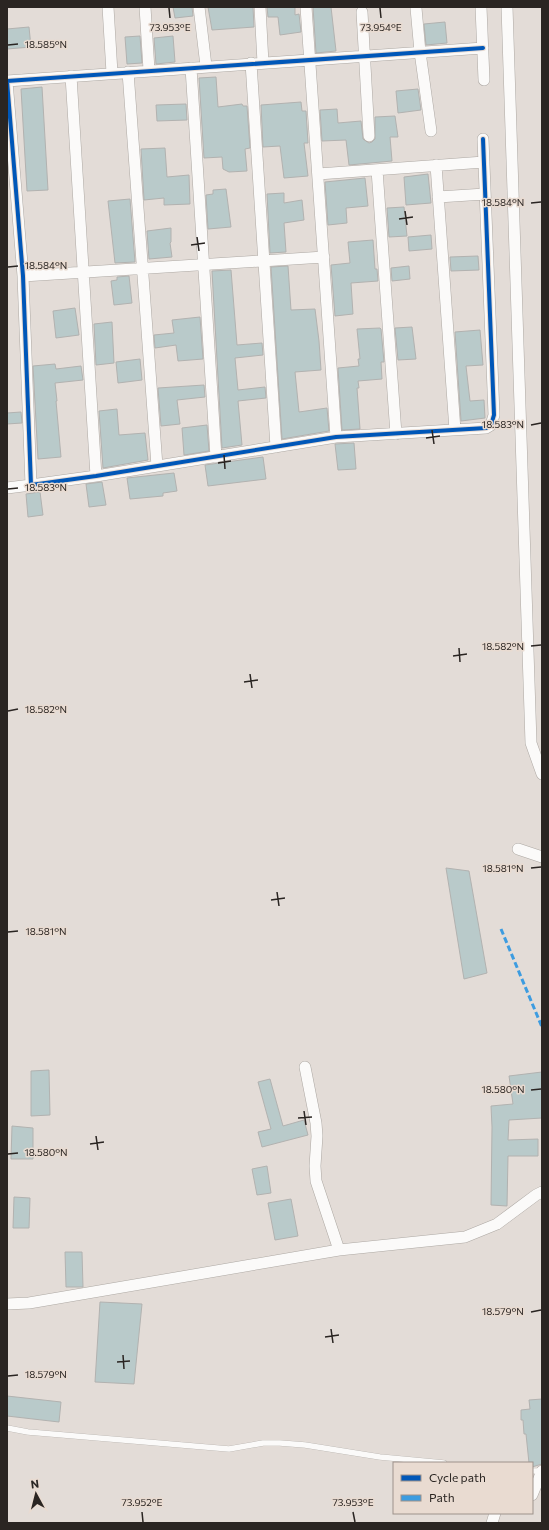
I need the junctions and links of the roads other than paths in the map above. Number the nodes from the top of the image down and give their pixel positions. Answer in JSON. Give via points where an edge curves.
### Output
{"nodes":[{"id":1,"x":108,"y":7,"type":"edge"},
{"id":2,"x":145,"y":7,"type":"edge"},
{"id":3,"x":199,"y":7,"type":"edge"},
{"id":4,"x":260,"y":7,"type":"edge"},
{"id":5,"x":306,"y":7,"type":"edge"},
{"id":6,"x":481,"y":7,"type":"edge"},
{"id":7,"x":507,"y":7,"type":"edge"},
{"id":8,"x":416,"y":8,"type":"edge"},
{"id":9,"x":362,"y":12,"type":"dead end"},
{"id":10,"x":483,"y":48,"type":"junction"},
{"id":11,"x":420,"y":52,"type":"junction"},
{"id":12,"x":365,"y":56,"type":"junction"},
{"id":13,"x":309,"y":60,"type":"junction"},
{"id":14,"x":263,"y":63,"type":"junction"},
{"id":15,"x":251,"y":64,"type":"junction"},
{"id":16,"x":206,"y":66,"type":"junction"},
{"id":17,"x":191,"y":68,"type":"junction"},
{"id":18,"x":149,"y":70,"type":"junction"},
{"id":19,"x":128,"y":72,"type":"junction"},
{"id":20,"x":112,"y":73,"type":"junction"},
{"id":21,"x":71,"y":76,"type":"junction"},
{"id":22,"x":484,"y":80,"type":"dead end"},
{"id":23,"x":431,"y":131,"type":"dead end"},
{"id":24,"x":369,"y":136,"type":"dead end"},
{"id":25,"x":483,"y":139,"type":"dead end"},
{"id":26,"x":484,"y":162,"type":"junction"},
{"id":27,"x":436,"y":165,"type":"junction"},
{"id":28,"x":377,"y":170,"type":"junction"},
{"id":29,"x":318,"y":174,"type":"junction"},
{"id":30,"x":485,"y":194,"type":"junction"},
{"id":31,"x":438,"y":197,"type":"junction"},
{"id":32,"x":324,"y":257,"type":"junction"},
{"id":33,"x":264,"y":261,"type":"junction"},
{"id":34,"x":203,"y":265,"type":"junction"},
{"id":35,"x":142,"y":269,"type":"junction"},
{"id":36,"x":83,"y":272,"type":"junction"},
{"id":37,"x":23,"y":276,"type":"junction"},
{"id":38,"x":455,"y":430,"type":"junction"},
{"id":39,"x":396,"y":434,"type":"junction"},
{"id":40,"x":336,"y":437,"type":"junction"},
{"id":41,"x":276,"y":447,"type":"junction"},
{"id":42,"x":216,"y":457,"type":"junction"},
{"id":43,"x":157,"y":466,"type":"junction"},
{"id":44,"x":96,"y":476,"type":"junction"},
{"id":45,"x":31,"y":485,"type":"junction"},
{"id":46,"x":7,"y":488,"type":"edge"},
{"id":47,"x":542,"y":774,"type":"edge"},
{"id":48,"x":518,"y":849,"type":"dead end"},
{"id":49,"x":542,"y":857,"type":"edge"},
{"id":50,"x":305,"y":1067,"type":"dead end"},
{"id":51,"x":542,"y":1192,"type":"edge"},
{"id":52,"x":339,"y":1250,"type":"junction"},
{"id":53,"x":7,"y":1304,"type":"edge"},
{"id":54,"x":7,"y":1428,"type":"edge"},
{"id":55,"x":433,"y":1462,"type":"edge"},
{"id":56,"x":538,"y":1471,"type":"edge"},
{"id":57,"x":533,"y":1491,"type":"edge"}],
"edges":[{"from":1,"to":20,"type":"street"},
{"from":2,"to":18,"type":"street"},
{"from":3,"to":16,"type":"street"},
{"from":4,"to":14,"type":"street"},
{"from":5,"to":13,"type":"street"},
{"from":6,"to":10,"type":"street"},
{"from":7,"to":47,"type":"street","via":[[531,743]]},
{"from":8,"to":11,"type":"street"},
{"from":9,"to":12,"type":"street"},
{"from":10,"to":11,"type":"street"},
{"from":10,"to":22,"type":"street"},
{"from":11,"to":12,"type":"street"},
{"from":11,"to":23,"type":"street"},
{"from":12,"to":13,"type":"street"},
{"from":12,"to":24,"type":"street"},
{"from":13,"to":14,"type":"street"},
{"from":13,"to":29,"type":"street"},
{"from":14,"to":15,"type":"street"},
{"from":15,"to":16,"type":"street"},
{"from":15,"to":33,"type":"street"},
{"from":16,"to":17,"type":"street"},
{"from":17,"to":18,"type":"street"},
{"from":17,"to":34,"type":"street"},
{"from":18,"to":19,"type":"street"},
{"from":19,"to":20,"type":"street"},
{"from":19,"to":35,"type":"street"},
{"from":20,"to":21,"type":"street"},
{"from":21,"to":36,"type":"street"},
{"from":21,"to":37,"type":"street","via":[[7,81]]},
{"from":25,"to":26,"type":"street"},
{"from":26,"to":27,"type":"street"},
{"from":26,"to":30,"type":"street"},
{"from":27,"to":28,"type":"street"},
{"from":27,"to":31,"type":"street"},
{"from":28,"to":29,"type":"street"},
{"from":28,"to":39,"type":"street"},
{"from":29,"to":32,"type":"street"},
{"from":30,"to":31,"type":"street"},
{"from":30,"to":38,"type":"street","via":[[493,421],[486,428]]},
{"from":31,"to":38,"type":"street"},
{"from":32,"to":33,"type":"street"},
{"from":32,"to":40,"type":"street"},
{"from":33,"to":34,"type":"street"},
{"from":33,"to":41,"type":"street"},
{"from":34,"to":35,"type":"street"},
{"from":34,"to":42,"type":"street"},
{"from":35,"to":36,"type":"street"},
{"from":35,"to":43,"type":"street"},
{"from":36,"to":37,"type":"street"},
{"from":36,"to":44,"type":"street"},
{"from":37,"to":45,"type":"street"},
{"from":38,"to":39,"type":"street"},
{"from":39,"to":40,"type":"street"},
{"from":40,"to":41,"type":"street"},
{"from":41,"to":42,"type":"street"},
{"from":42,"to":43,"type":"street"},
{"from":43,"to":44,"type":"street"},
{"from":44,"to":45,"type":"street"},
{"from":45,"to":46,"type":"street"},
{"from":48,"to":49,"type":"street"},
{"from":50,"to":52,"type":"street","via":[[316,1130],[316,1181]]},
{"from":51,"to":52,"type":"street","via":[[497,1224],[464,1238]]},
{"from":52,"to":53,"type":"street","via":[[29,1303]]},
{"from":54,"to":55,"type":"lane","via":[[28,1432],[229,1449],[280,1443]]},
{"from":56,"to":57,"type":"street"}]}
